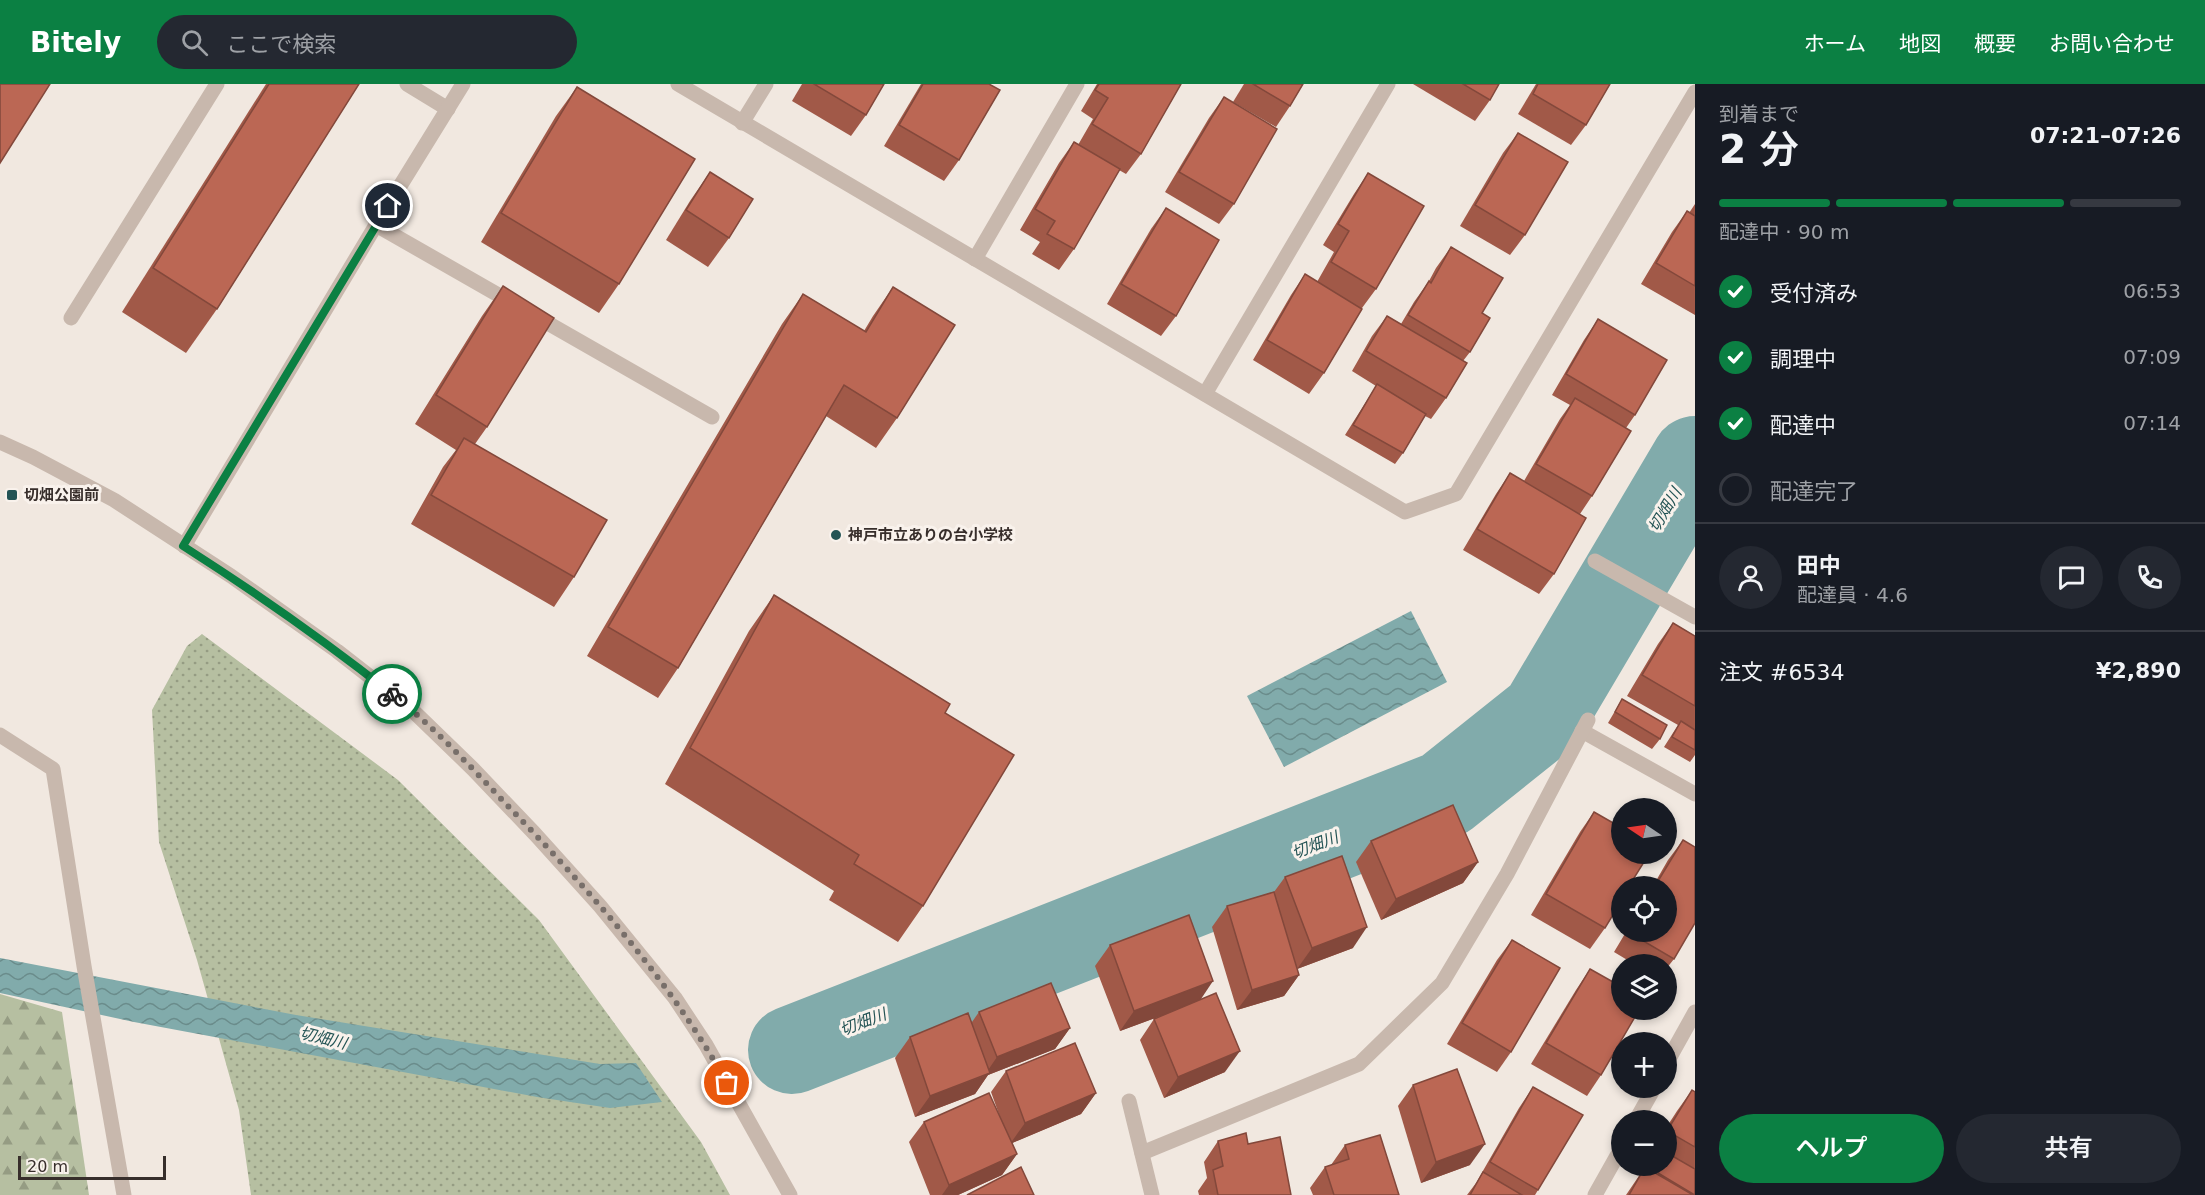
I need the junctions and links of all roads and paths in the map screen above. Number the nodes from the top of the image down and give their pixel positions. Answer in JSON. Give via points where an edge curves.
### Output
{"nodes":[{"id":1,"x":217,"y":84,"type":"edge"},
{"id":2,"x":407,"y":84,"type":"edge"},
{"id":3,"x":463,"y":84,"type":"edge"},
{"id":4,"x":678,"y":84,"type":"edge"},
{"id":5,"x":766,"y":84,"type":"edge"},
{"id":6,"x":1077,"y":84,"type":"edge"},
{"id":7,"x":1388,"y":84,"type":"edge"},
{"id":8,"x":1695,"y":92,"type":"edge"},
{"id":9,"x":448,"y":108,"type":"junction"},
{"id":10,"x":742,"y":123,"type":"junction"},
{"id":11,"x":376,"y":225,"type":"junction"},
{"id":12,"x":975,"y":260,"type":"junction"},
{"id":13,"x":71,"y":318,"type":"dead end"},
{"id":14,"x":1204,"y":394,"type":"junction"},
{"id":15,"x":712,"y":417,"type":"dead end"},
{"id":16,"x":0,"y":442,"type":"edge"},
{"id":17,"x":183,"y":546,"type":"junction"},
{"id":18,"x":1602,"y":564,"type":"dead end"},
{"id":19,"x":1695,"y":617,"type":"edge"},
{"id":20,"x":0,"y":735,"type":"edge"},
{"id":21,"x":1695,"y":795,"type":"edge"},
{"id":22,"x":1695,"y":1012,"type":"edge"},
{"id":23,"x":1677,"y":1044,"type":"edge"},
{"id":24,"x":1129,"y":1101,"type":"dead end"},
{"id":25,"x":1142,"y":1153,"type":"junction"},
{"id":26,"x":1611,"y":1167,"type":"edge"},
{"id":27,"x":124,"y":1195,"type":"edge"},
{"id":28,"x":790,"y":1195,"type":"edge"},
{"id":29,"x":1152,"y":1195,"type":"edge"},
{"id":30,"x":1595,"y":1195,"type":"edge"}],
"edges":[{"from":1,"to":13,"type":"street"},
{"from":2,"to":9,"type":"street"},
{"from":3,"to":9,"type":"street"},
{"from":4,"to":10,"type":"street"},
{"from":5,"to":10,"type":"street"},
{"from":6,"to":12,"type":"street"},
{"from":7,"to":14,"type":"street"},
{"from":8,"to":14,"type":"street","via":[[1456,494],[1405,512]]},
{"from":9,"to":11,"type":"street"},
{"from":10,"to":12,"type":"street"},
{"from":11,"to":15,"type":"street"},
{"from":11,"to":17,"type":"street"},
{"from":12,"to":14,"type":"street"},
{"from":16,"to":17,"type":"street","via":[[114,500]]},
{"from":17,"to":28,"type":"street","via":[[259,595],[410,708],[535,834],[675,998],[706,1045]]},
{"from":18,"to":19,"type":"street"},
{"from":20,"to":27,"type":"street","via":[[53,769]]},
{"from":21,"to":25,"type":"street","via":[[1585,725],[1507,874],[1442,983],[1359,1064]]},
{"from":22,"to":23,"type":"street"},
{"from":24,"to":25,"type":"street"},
{"from":25,"to":29,"type":"street"},
{"from":26,"to":30,"type":"street"}]}
